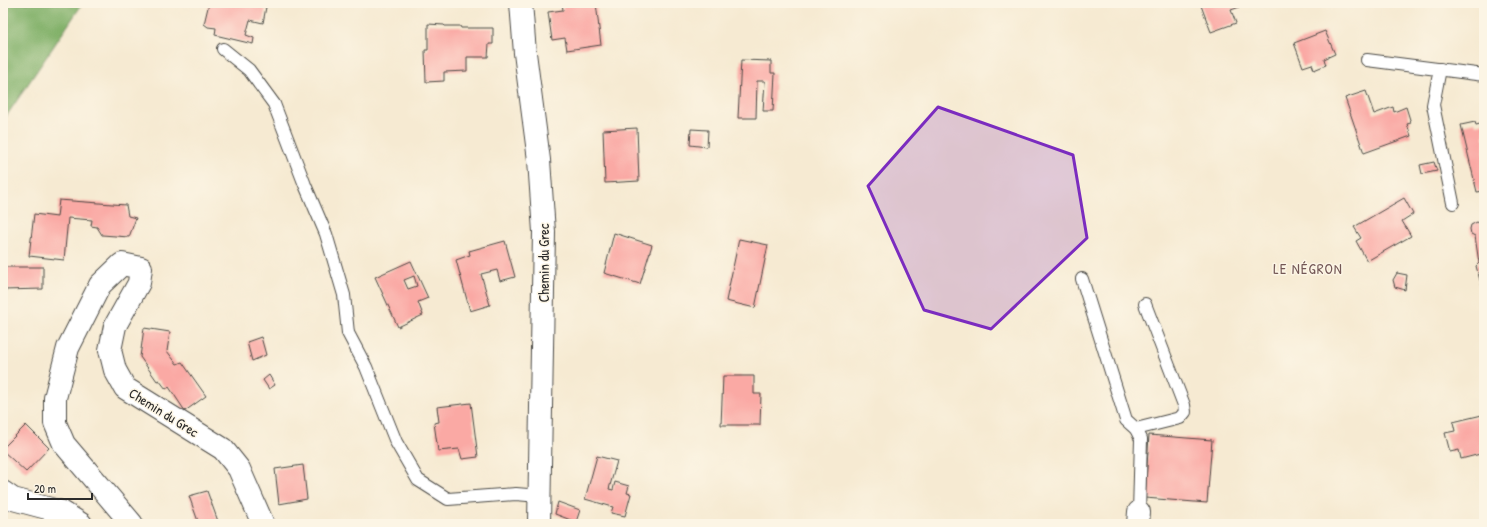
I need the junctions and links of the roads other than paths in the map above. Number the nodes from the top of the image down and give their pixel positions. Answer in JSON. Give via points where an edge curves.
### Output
{"nodes":[{"id":1,"x":521,"y":3,"type":"edge"},
{"id":2,"x":223,"y":49,"type":"dead end"},
{"id":3,"x":1367,"y":60,"type":"dead end"},
{"id":4,"x":1440,"y":69,"type":"junction"},
{"id":5,"x":1484,"y":75,"type":"edge"},
{"id":6,"x":1453,"y":203,"type":"dead end"},
{"id":7,"x":1082,"y":280,"type":"dead end"},
{"id":8,"x":1145,"y":304,"type":"dead end"},
{"id":9,"x":1136,"y":428,"type":"junction"},
{"id":10,"x":3,"y":492,"type":"edge"},
{"id":11,"x":539,"y":496,"type":"junction"},
{"id":12,"x":1138,"y":518,"type":"edge"},
{"id":13,"x":81,"y":524,"type":"edge"},
{"id":14,"x":132,"y":524,"type":"edge"},
{"id":15,"x":263,"y":524,"type":"edge"},
{"id":16,"x":539,"y":524,"type":"edge"}],
"edges":[{"from":1,"to":11,"type":"street","name":"Chemin du Grec","via":[[539,160],[544,232]]},
{"from":2,"to":11,"type":"lane","via":[[249,70],[274,104],[326,234],[344,295],[348,333],[366,367],[396,442],[418,480],[448,499],[516,494]]},
{"from":3,"to":4,"type":"lane"},
{"from":4,"to":5,"type":"lane"},
{"from":4,"to":6,"type":"lane","via":[[1433,105]]},
{"from":7,"to":9,"type":"lane","via":[[1126,420]]},
{"from":8,"to":9,"type":"lane","via":[[1185,412],[1180,418]]},
{"from":9,"to":12,"type":"lane","via":[[1141,439]]},
{"from":10,"to":13,"type":"street","via":[[13,500],[62,512]]},
{"from":11,"to":16,"type":"street","name":"Chemin du Grec"},
{"from":14,"to":15,"type":"street","name":"Chemin du Grec","via":[[64,444],[55,423],[56,398],[68,348],[100,285],[122,264],[141,268],[139,282],[116,326],[110,350],[115,370],[125,388],[223,449],[239,468]]}]}
